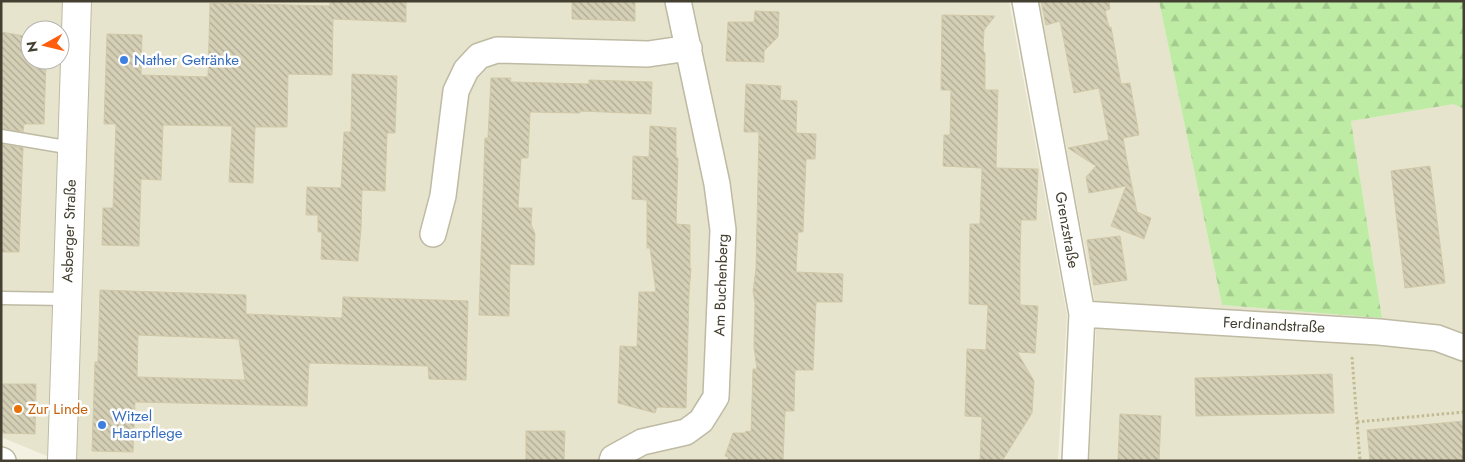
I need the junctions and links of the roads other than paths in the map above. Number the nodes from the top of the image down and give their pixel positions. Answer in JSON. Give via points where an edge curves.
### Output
{"nodes":[{"id":1,"x":77,"y":1,"type":"edge"},
{"id":2,"x":678,"y":1,"type":"edge"},
{"id":3,"x":1025,"y":1,"type":"edge"},
{"id":4,"x":689,"y":48,"type":"junction"},
{"id":5,"x":1,"y":136,"type":"edge"},
{"id":6,"x":72,"y":148,"type":"junction"},
{"id":7,"x":433,"y":234,"type":"dead end"},
{"id":8,"x":1,"y":298,"type":"edge"},
{"id":9,"x":67,"y":299,"type":"junction"},
{"id":10,"x":1082,"y":314,"type":"junction"},
{"id":11,"x":1464,"y":348,"type":"edge"},
{"id":12,"x":62,"y":461,"type":"edge"},
{"id":13,"x":612,"y":461,"type":"edge"},
{"id":14,"x":1075,"y":461,"type":"edge"}],
"edges":[{"from":1,"to":6,"type":"street","name":"Asberger Straße"},
{"from":2,"to":4,"type":"street","name":"Am Buchenberg"},
{"from":3,"to":10,"type":"street","name":"Grenzstraße"},
{"from":4,"to":7,"type":"street","via":[[648,54],[497,50],[480,56],[466,70],[456,90],[443,196]]},
{"from":4,"to":13,"type":"street","name":"Am Buchenberg","via":[[717,184],[723,230],[716,397],[701,421],[686,432],[642,442]]},
{"from":5,"to":6,"type":"lane"},
{"from":6,"to":9,"type":"street","name":"Asberger Straße"},
{"from":8,"to":9,"type":"lane"},
{"from":9,"to":12,"type":"street","name":"Asberger Straße"},
{"from":10,"to":11,"type":"street","name":"Ferdinandstraße","via":[[1350,330],[1437,338]]},
{"from":10,"to":14,"type":"street","name":"Grenzstraße"}]}
